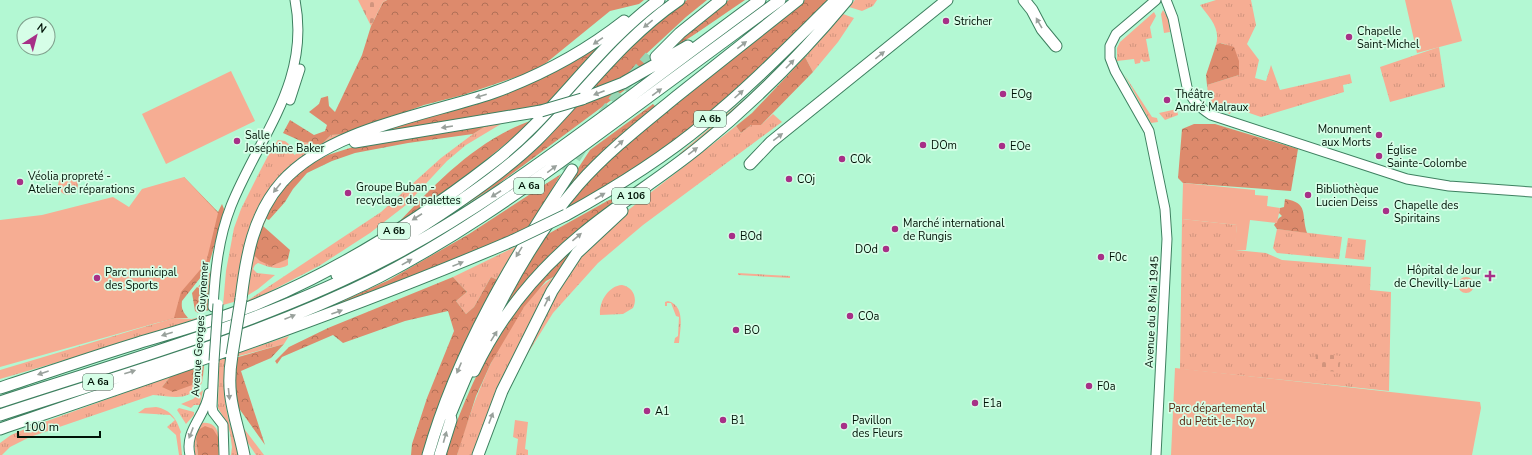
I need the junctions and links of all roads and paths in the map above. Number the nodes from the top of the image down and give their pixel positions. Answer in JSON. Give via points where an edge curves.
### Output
{"nodes":[{"id":1,"x":295,"y":0,"type":"edge"},
{"id":2,"x":300,"y":0,"type":"edge"},
{"id":3,"x":651,"y":0,"type":"edge"},
{"id":4,"x":659,"y":0,"type":"edge"},
{"id":5,"x":679,"y":0,"type":"edge"},
{"id":6,"x":712,"y":0,"type":"edge"},
{"id":7,"x":721,"y":0,"type":"edge"},
{"id":8,"x":760,"y":0,"type":"edge"},
{"id":9,"x":780,"y":0,"type":"edge"},
{"id":10,"x":798,"y":0,"type":"edge"},
{"id":11,"x":836,"y":0,"type":"edge"},
{"id":12,"x":847,"y":0,"type":"edge"},
{"id":13,"x":948,"y":0,"type":"edge"},
{"id":14,"x":1024,"y":0,"type":"edge"},
{"id":15,"x":1150,"y":0,"type":"edge"},
{"id":16,"x":1156,"y":0,"type":"edge"},
{"id":17,"x":1164,"y":0,"type":"edge"},
{"id":18,"x":730,"y":22,"type":"junction"},
{"id":19,"x":304,"y":36,"type":"junction"},
{"id":20,"x":298,"y":43,"type":"junction"},
{"id":21,"x":1056,"y":46,"type":"dead end"},
{"id":22,"x":297,"y":54,"type":"junction"},
{"id":23,"x":295,"y":86,"type":"junction"},
{"id":24,"x":259,"y":156,"type":"junction"},
{"id":25,"x":306,"y":162,"type":"junction"},
{"id":26,"x":750,"y":164,"type":"dead end"},
{"id":27,"x":670,"y":169,"type":"junction"},
{"id":28,"x":569,"y":171,"type":"tunnel mouth"},
{"id":29,"x":1157,"y":171,"type":"junction"},
{"id":30,"x":1532,"y":192,"type":"edge"},
{"id":31,"x":215,"y":306,"type":"junction"},
{"id":32,"x":258,"y":316,"type":"junction"},
{"id":33,"x":212,"y":362,"type":"junction"},
{"id":34,"x":0,"y":388,"type":"edge"},
{"id":35,"x":0,"y":402,"type":"edge"},
{"id":36,"x":56,"y":410,"type":"junction"},
{"id":37,"x":202,"y":413,"type":"junction"},
{"id":38,"x":0,"y":415,"type":"edge"},
{"id":39,"x":450,"y":420,"type":"junction"},
{"id":40,"x":0,"y":428,"type":"edge"},
{"id":41,"x":224,"y":432,"type":"junction"},
{"id":42,"x":0,"y":436,"type":"edge"},
{"id":43,"x":190,"y":455,"type":"edge"},
{"id":44,"x":224,"y":455,"type":"edge"},
{"id":45,"x":244,"y":455,"type":"edge"},
{"id":46,"x":428,"y":455,"type":"edge"},
{"id":47,"x":440,"y":455,"type":"edge"},
{"id":48,"x":478,"y":455,"type":"edge"},
{"id":49,"x":1156,"y":455,"type":"edge"}],
"edges":[{"from":1,"to":20,"type":"main road","name":"Avenue Georges Guynemer"},
{"from":2,"to":19,"type":"main road"},
{"from":3,"to":25,"type":"highway","one_way":true,"via":[[589,47],[533,77],[480,97],[379,127],[332,146]]},
{"from":4,"to":34,"type":"highway","number":"A 6b","one_way":true,"via":[[608,45],[516,144],[453,192],[368,248],[314,278],[255,305]]},
{"from":5,"to":32,"type":"highway","one_way":true,"via":[[633,36],[536,141],[486,183],[431,221],[373,256]]},
{"from":6,"to":7,"type":"highway","via":[[689,18],[653,56]]},
{"from":8,"to":18,"type":"highway","number":"A 6a"},
{"from":38,"to":9,"type":"highway","number":"A 6a","one_way":true,"via":[[271,324],[336,297],[406,262],[520,193]]},
{"from":39,"to":10,"type":"highway","one_way":true,"via":[[472,361],[498,307],[538,240],[578,185],[632,133]]},
{"from":36,"to":11,"type":"highway","number":"A 6b","one_way":true,"bridge":true,"via":[[318,319],[418,281],[566,215],[628,180],[705,124]]},
{"from":27,"to":12,"type":"highway","number":"A 106","one_way":true,"via":[[713,136],[758,96],[797,57]]},
{"from":26,"to":13,"type":"highway","one_way":true,"via":[[771,142]]},
{"from":21,"to":14,"type":"highway","one_way":true},
{"from":15,"to":29,"type":"main road","name":"Avenue du 8 Mai 1945","via":[[1113,32],[1106,52],[1108,66],[1138,118]]},
{"from":16,"to":29,"type":"main road","name":"Avenue du 8 Mai 1945","via":[[1116,34],[1110,52],[1112,65],[1149,131]]},
{"from":17,"to":30,"type":"main road","via":[[1173,18],[1191,97],[1198,107],[1211,115],[1407,179],[1449,186]]},
{"from":18,"to":25,"type":"highway","one_way":true,"bridge":true,"via":[[623,83],[582,99],[540,111],[362,141],[339,147]]},
{"from":18,"to":32,"type":"highway","number":"A 6a","one_way":true,"via":[[535,167],[451,223],[343,281]]},
{"from":19,"to":20,"type":"main road"},
{"from":19,"to":23,"type":"main road"},
{"from":20,"to":22,"type":"main road","name":"Avenue Georges Guynemer"},
{"from":22,"to":23,"type":"main road","via":[[299,62]]},
{"from":22,"to":24,"type":"main road","name":"Avenue Georges Guynemer","via":[[284,100]]},
{"from":23,"to":24,"type":"main road","via":[[278,128]]},
{"from":24,"to":31,"type":"main road","name":"Avenue Georges Guynemer","via":[[236,208],[225,243]]},
{"from":24,"to":31,"type":"main road","name":"Avenue Georges Guynemer","via":[[235,196],[223,227],[217,261]]},
{"from":25,"to":45,"type":"highway","one_way":true,"bridge":true,"via":[[282,182],[267,201],[249,247],[229,372],[229,395]]},
{"from":39,"to":27,"type":"highway","number":"A 106","one_way":true,"via":[[454,418],[475,369],[491,340],[540,273],[582,233]]},
{"from":48,"to":27,"type":"highway","one_way":true,"via":[[502,390],[562,274],[594,235]]},
{"from":28,"to":46,"type":"highway","one_way":true,"via":[[506,274],[476,332],[447,397]]},
{"from":29,"to":49,"type":"main road","name":"Avenue du 8 Mai 1945","via":[[1167,239]]},
{"from":31,"to":33,"type":"main road","name":"Avenue Georges Guynemer"},
{"from":32,"to":35,"type":"highway","number":"A 6a"},
{"from":33,"to":37,"type":"main road","name":"Avenue Georges Guynemer","via":[[209,396]]},
{"from":33,"to":41,"type":"main road","name":"Avenue Georges Guynemer","via":[[212,407],[223,425]]},
{"from":36,"to":40,"type":"highway","number":"A 6b"},
{"from":36,"to":42,"type":"highway"},
{"from":37,"to":41,"type":"main road","via":[[214,420]]},
{"from":37,"to":43,"type":"main road","name":"Avenue Georges Guynemer","one_way":true,"via":[[190,435]]},
{"from":47,"to":39,"type":"highway","number":"A 106","one_way":true},
{"from":41,"to":44,"type":"main road","name":"Avenue Georges Guynemer"}]}
